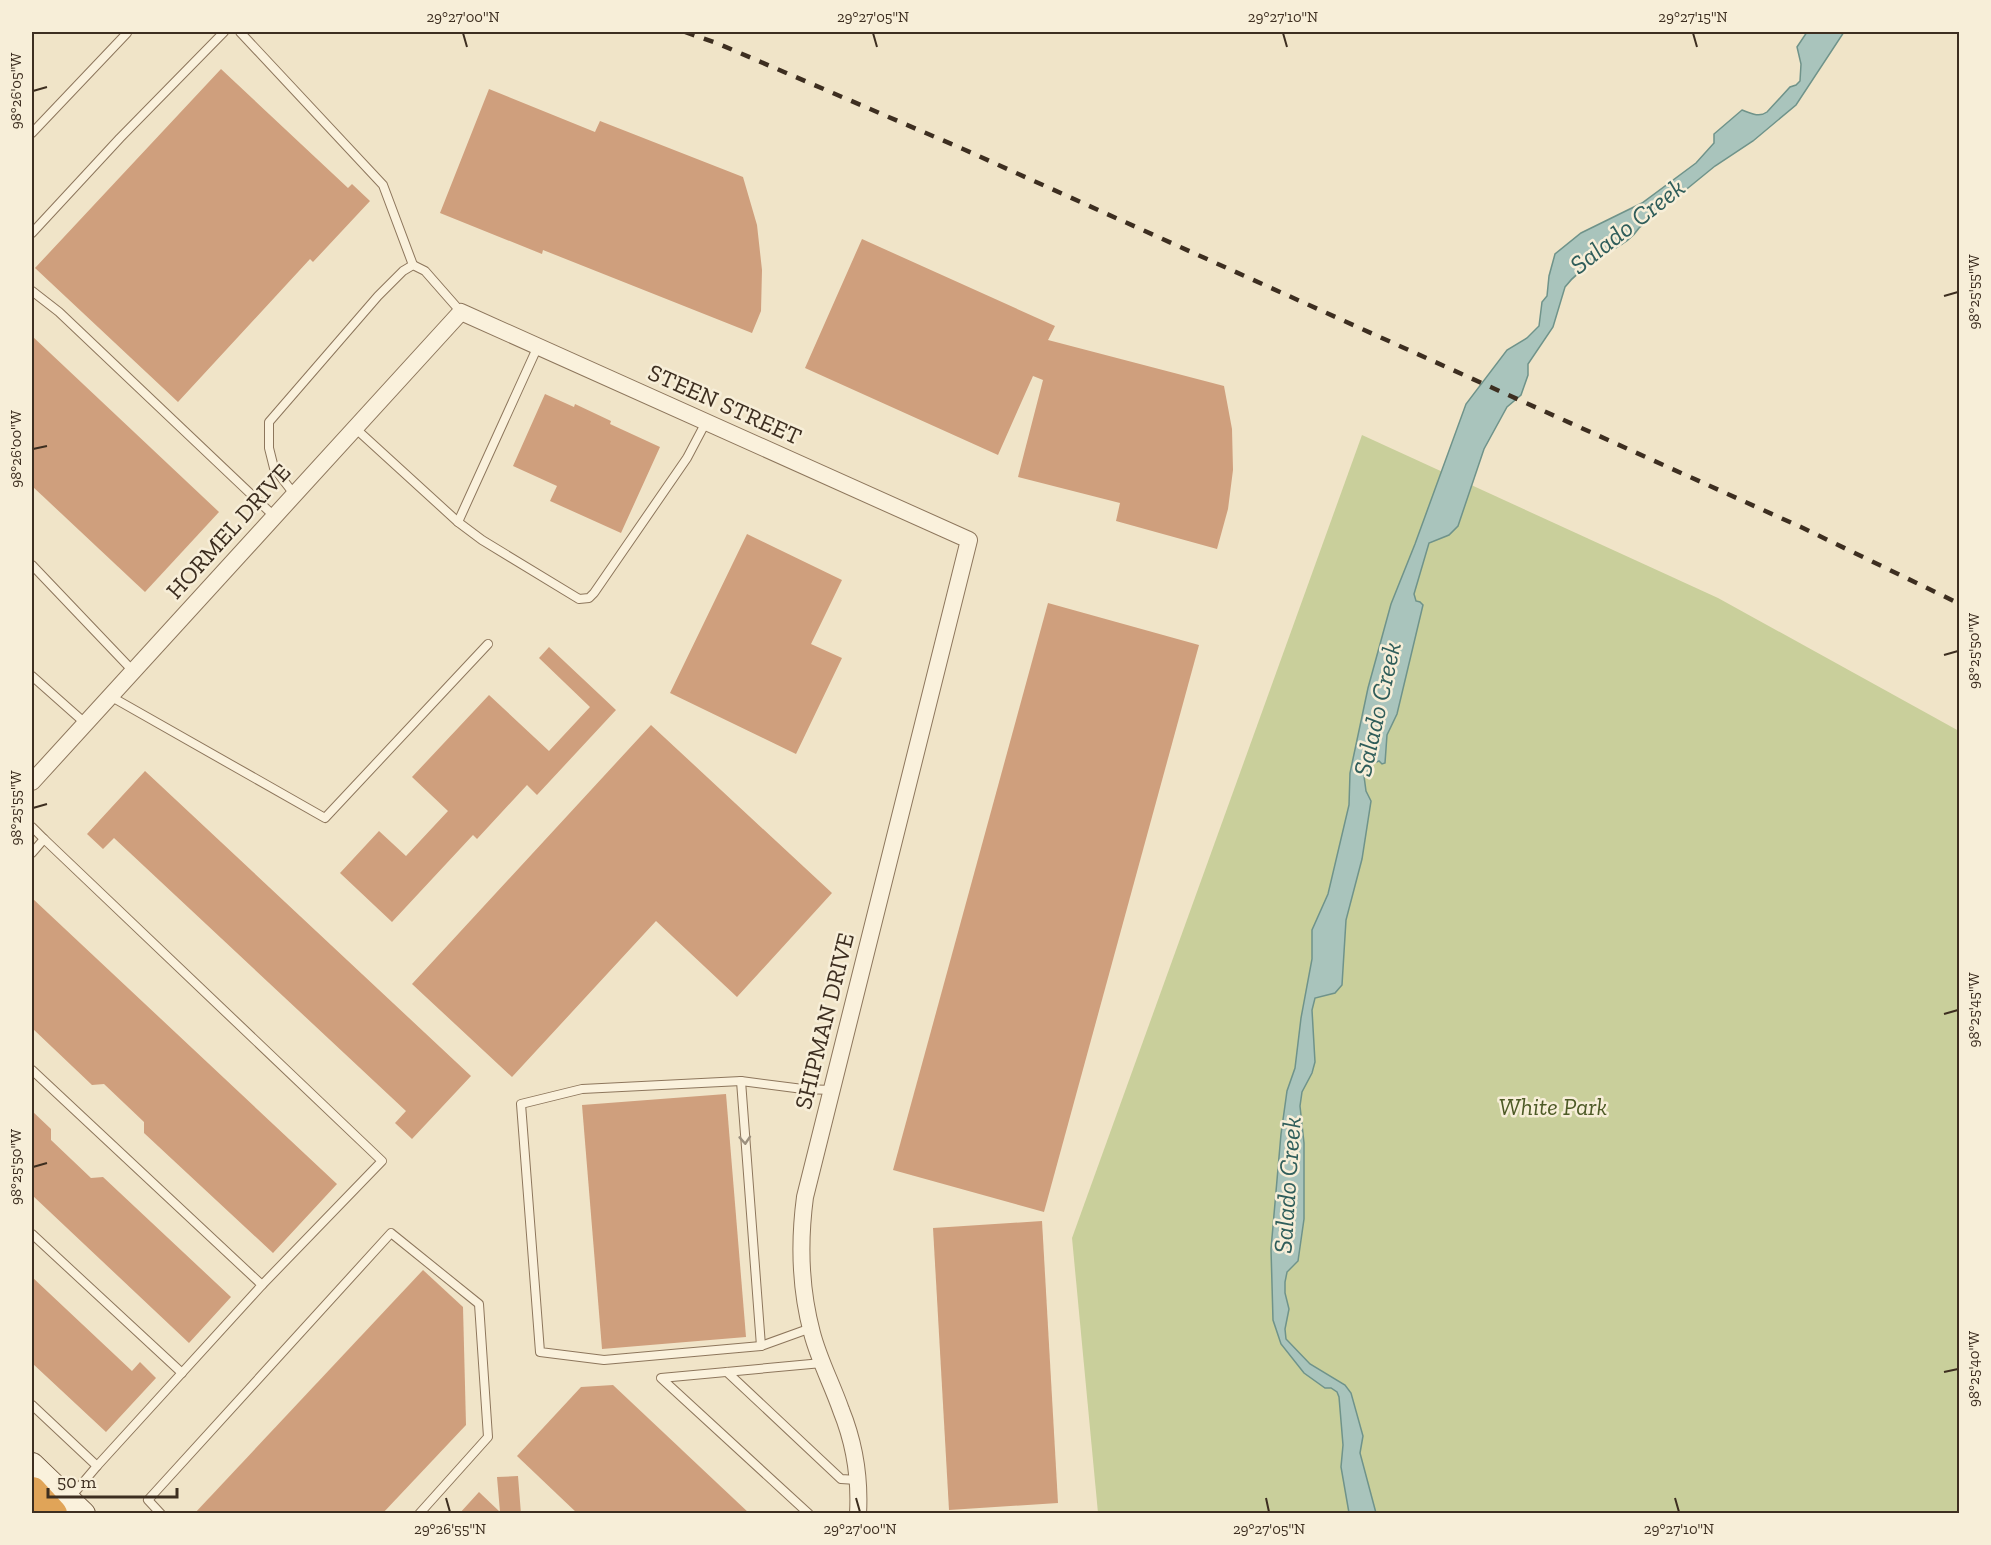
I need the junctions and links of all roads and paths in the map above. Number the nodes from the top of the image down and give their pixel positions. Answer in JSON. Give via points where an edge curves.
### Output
{"nodes":[{"id":1,"x":125,"y":32,"type":"edge"},
{"id":2,"x":224,"y":32,"type":"edge"},
{"id":3,"x":240,"y":32,"type":"edge"},
{"id":4,"x":32,"y":133,"type":"edge"},
{"id":5,"x":32,"y":233,"type":"edge"},
{"id":6,"x":413,"y":265,"type":"junction"},
{"id":7,"x":32,"y":291,"type":"edge"},
{"id":8,"x":461,"y":312,"type":"junction"},
{"id":9,"x":538,"y":346,"type":"junction"},
{"id":10,"x":706,"y":422,"type":"junction"},
{"id":11,"x":355,"y":428,"type":"junction"},
{"id":12,"x":294,"y":494,"type":"junction"},
{"id":13,"x":274,"y":516,"type":"junction"},
{"id":14,"x":458,"y":522,"type":"junction"},
{"id":15,"x":969,"y":540,"type":"joint"},
{"id":16,"x":32,"y":565,"type":"edge"},
{"id":17,"x":488,"y":644,"type":"dead end"},
{"id":18,"x":133,"y":671,"type":"junction"},
{"id":19,"x":32,"y":676,"type":"edge"},
{"id":20,"x":110,"y":696,"type":"junction"},
{"id":21,"x":85,"y":723,"type":"junction"},
{"id":22,"x":32,"y":782,"type":"edge"},
{"id":23,"x":32,"y":827,"type":"edge"},
{"id":24,"x":44,"y":839,"type":"junction"},
{"id":25,"x":32,"y":853,"type":"edge"},
{"id":26,"x":32,"y":1070,"type":"edge"},
{"id":27,"x":741,"y":1082,"type":"junction"},
{"id":28,"x":832,"y":1090,"type":"junction"},
{"id":29,"x":32,"y":1234,"type":"edge"},
{"id":30,"x":262,"y":1285,"type":"junction"},
{"id":31,"x":811,"y":1328,"type":"junction"},
{"id":32,"x":761,"y":1347,"type":"junction"},
{"id":33,"x":822,"y":1363,"type":"junction"},
{"id":34,"x":727,"y":1372,"type":"junction"},
{"id":35,"x":182,"y":1373,"type":"junction"},
{"id":36,"x":32,"y":1405,"type":"edge"},
{"id":37,"x":32,"y":1465,"type":"edge"},
{"id":38,"x":97,"y":1466,"type":"junction"},
{"id":39,"x":857,"y":1480,"type":"junction"},
{"id":40,"x":32,"y":1492,"type":"edge"},
{"id":41,"x":68,"y":1509,"type":"edge"},
{"id":42,"x":161,"y":1514,"type":"edge"},
{"id":43,"x":419,"y":1514,"type":"edge"},
{"id":44,"x":809,"y":1514,"type":"edge"},
{"id":45,"x":858,"y":1514,"type":"edge"}],
"edges":[{"from":1,"to":4,"type":"lane"},
{"from":2,"to":5,"type":"lane"},
{"from":3,"to":6,"type":"lane","via":[[383,185]]},
{"from":6,"to":8,"type":"lane","via":[[425,271]]},
{"from":6,"to":12,"type":"lane","via":[[378,296],[269,422],[274,468]]},
{"from":7,"to":13,"type":"lane"},
{"from":8,"to":9,"type":"street","name":"STEEN STREET"},
{"from":8,"to":11,"type":"street","name":"HORMEL DRIVE"},
{"from":9,"to":10,"type":"street","name":"STEEN STREET"},
{"from":9,"to":14,"type":"lane"},
{"from":10,"to":14,"type":"lane","via":[[687,458],[589,598],[579,599]]},
{"from":10,"to":15,"type":"street","name":"STEEN STREET"},
{"from":11,"to":12,"type":"street","name":"HORMEL DRIVE"},
{"from":11,"to":14,"type":"lane"},
{"from":12,"to":13,"type":"street","name":"HORMEL DRIVE"},
{"from":13,"to":18,"type":"street","name":"HORMEL DRIVE"},
{"from":15,"to":28,"type":"street","name":"SHIPMAN DRIVE"},
{"from":16,"to":18,"type":"lane"},
{"from":17,"to":20,"type":"lane","via":[[325,818]]},
{"from":18,"to":20,"type":"street","name":"HORMEL DRIVE"},
{"from":19,"to":21,"type":"lane"},
{"from":20,"to":21,"type":"street","name":"HORMEL DRIVE"},
{"from":21,"to":22,"type":"street","name":"HORMEL DRIVE"},
{"from":23,"to":24,"type":"lane"},
{"from":24,"to":25,"type":"lane"},
{"from":24,"to":30,"type":"lane","via":[[382,1161]]},
{"from":26,"to":30,"type":"lane"},
{"from":27,"to":28,"type":"lane"},
{"from":27,"to":32,"type":"lane","one_way":true},
{"from":27,"to":32,"type":"lane","via":[[582,1089],[521,1104],[540,1352],[604,1360]]},
{"from":28,"to":31,"type":"street","name":"SHIPMAN DRIVE","via":[[801,1226],[800,1256]]},
{"from":29,"to":35,"type":"lane"},
{"from":30,"to":35,"type":"lane"},
{"from":31,"to":32,"type":"lane"},
{"from":31,"to":33,"type":"street","name":"SHIPMAN DRIVE"},
{"from":33,"to":34,"type":"lane"},
{"from":33,"to":39,"type":"street","name":"SHIPMAN DRIVE","via":[[851,1440]]},
{"from":34,"to":39,"type":"lane","via":[[841,1479]]},
{"from":34,"to":44,"type":"lane","via":[[661,1378]]},
{"from":35,"to":38,"type":"lane"},
{"from":36,"to":38,"type":"lane"},
{"from":37,"to":41,"type":"main road"},
{"from":38,"to":41,"type":"lane"},
{"from":39,"to":45,"type":"street","name":"SHIPMAN DRIVE"},
{"from":40,"to":41,"type":"highway"},
{"from":42,"to":43,"type":"lane","via":[[148,1500],[391,1233],[479,1304],[488,1437]]}]}
